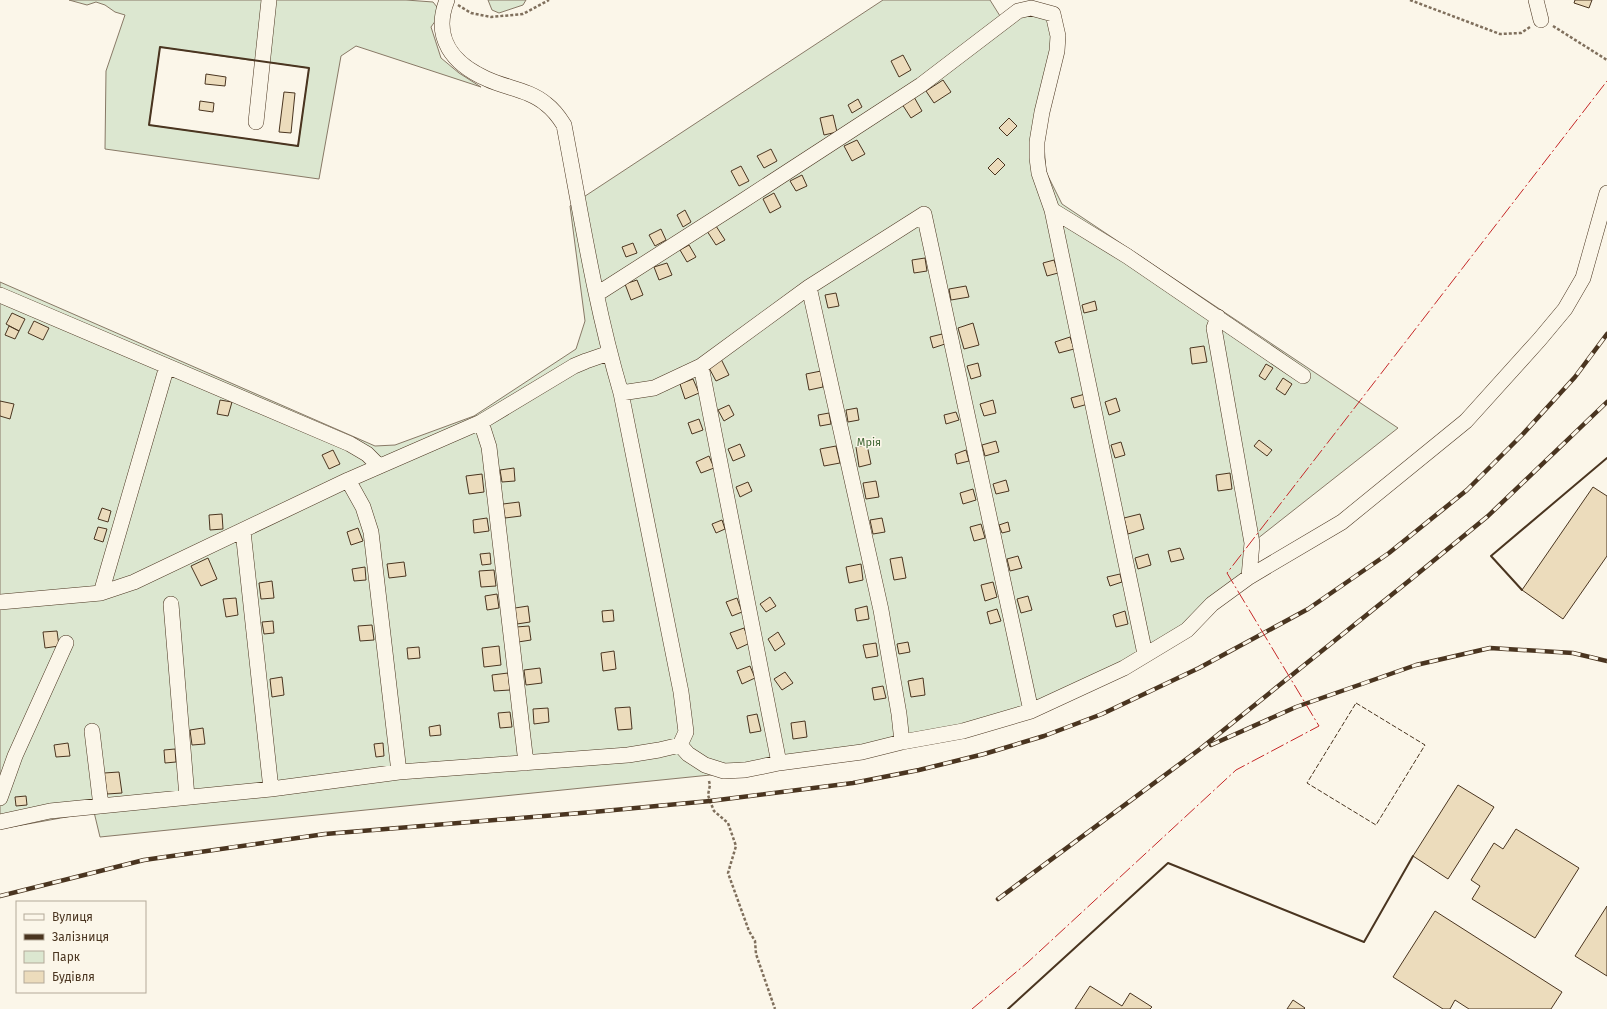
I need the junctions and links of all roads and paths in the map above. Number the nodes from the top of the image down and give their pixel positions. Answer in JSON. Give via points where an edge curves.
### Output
{"nodes":[{"id":1,"x":269,"y":0,"type":"edge"},
{"id":2,"x":549,"y":0,"type":"edge"},
{"id":3,"x":1410,"y":0,"type":"edge"},
{"id":4,"x":1536,"y":0,"type":"edge"},
{"id":5,"x":451,"y":2,"type":"edge"},
{"id":6,"x":1541,"y":20,"type":"junction"},
{"id":7,"x":1607,"y":60,"type":"edge"},
{"id":8,"x":256,"y":122,"type":"dead end"},
{"id":9,"x":1607,"y":193,"type":"edge"},
{"id":10,"x":1052,"y":210,"type":"junction"},
{"id":11,"x":809,"y":287,"type":"junction"},
{"id":12,"x":597,"y":294,"type":"junction"},
{"id":13,"x":0,"y":295,"type":"edge"},
{"id":14,"x":1218,"y":317,"type":"junction"},
{"id":15,"x":609,"y":353,"type":"junction"},
{"id":16,"x":168,"y":366,"type":"junction"},
{"id":17,"x":701,"y":366,"type":"junction"},
{"id":18,"x":1303,"y":376,"type":"dead end"},
{"id":19,"x":621,"y":393,"type":"junction"},
{"id":20,"x":481,"y":422,"type":"junction"},
{"id":21,"x":379,"y":466,"type":"junction"},
{"id":22,"x":348,"y":480,"type":"junction"},
{"id":23,"x":243,"y":531,"type":"junction"},
{"id":24,"x":1249,"y":577,"type":"junction"},
{"id":25,"x":101,"y":593,"type":"junction"},
{"id":26,"x":0,"y":602,"type":"edge"},
{"id":27,"x":172,"y":604,"type":"dead end"},
{"id":28,"x":66,"y":643,"type":"dead end"},
{"id":29,"x":1145,"y":654,"type":"junction"},
{"id":30,"x":1031,"y":711,"type":"junction"},
{"id":31,"x":92,"y":731,"type":"dead end"},
{"id":32,"x":902,"y":742,"type":"junction"},
{"id":33,"x":680,"y":745,"type":"junction"},
{"id":34,"x":526,"y":763,"type":"junction"},
{"id":35,"x":779,"y":763,"type":"junction"},
{"id":36,"x":705,"y":765,"type":"junction"},
{"id":37,"x":399,"y":772,"type":"junction"},
{"id":38,"x":271,"y":789,"type":"junction"},
{"id":39,"x":188,"y":797,"type":"junction"},
{"id":40,"x":0,"y":798,"type":"edge"},
{"id":41,"x":101,"y":806,"type":"junction"},
{"id":42,"x":0,"y":822,"type":"edge"},
{"id":43,"x":775,"y":1009,"type":"edge"}],
"edges":[{"from":1,"to":8,"type":"street"},
{"from":2,"to":5,"type":"path","via":[[523,14],[491,17],[471,13]]},
{"from":3,"to":6,"type":"path","via":[[1500,34],[1521,33]]},
{"from":4,"to":6,"type":"street"},
{"from":5,"to":12,"type":"street","via":[[442,13],[442,34],[449,50],[464,67],[488,80],[532,95],[546,103],[564,125]]},
{"from":6,"to":7,"type":"path"},
{"from":9,"to":24,"type":"street","via":[[1582,278],[1565,309],[1466,421],[1342,522]]},
{"from":10,"to":12,"type":"street","via":[[1039,172],[1037,142],[1058,36],[1053,14],[1032,8],[1018,12],[921,84]]},
{"from":10,"to":14,"type":"street"},
{"from":10,"to":29,"type":"street"},
{"from":11,"to":17,"type":"street"},
{"from":11,"to":30,"type":"street","via":[[924,214]]},
{"from":11,"to":32,"type":"street","via":[[880,610]]},
{"from":12,"to":15,"type":"street"},
{"from":13,"to":16,"type":"street"},
{"from":14,"to":18,"type":"street"},
{"from":14,"to":24,"type":"street","via":[[1214,328],[1252,543]]},
{"from":15,"to":19,"type":"street"},
{"from":15,"to":20,"type":"street","via":[[574,366]]},
{"from":16,"to":21,"type":"street","via":[[350,444],[367,454]]},
{"from":16,"to":25,"type":"street"},
{"from":17,"to":19,"type":"street","via":[[654,388]]},
{"from":17,"to":35,"type":"street"},
{"from":19,"to":33,"type":"street","via":[[681,692],[686,732]]},
{"from":20,"to":21,"type":"street"},
{"from":20,"to":34,"type":"street","via":[[489,448]]},
{"from":21,"to":22,"type":"street"},
{"from":22,"to":23,"type":"street"},
{"from":22,"to":37,"type":"street","via":[[363,507],[371,532]]},
{"from":23,"to":25,"type":"street","via":[[134,582]]},
{"from":23,"to":38,"type":"street"},
{"from":24,"to":29,"type":"street","via":[[1212,604],[1187,630]]},
{"from":25,"to":26,"type":"street"},
{"from":27,"to":39,"type":"street"},
{"from":28,"to":40,"type":"street","via":[[15,756]]},
{"from":29,"to":30,"type":"street","via":[[1124,668]]},
{"from":30,"to":32,"type":"street","via":[[963,731]]},
{"from":31,"to":41,"type":"street"},
{"from":32,"to":35,"type":"street","via":[[862,752]]},
{"from":33,"to":34,"type":"street","via":[[628,755]]},
{"from":33,"to":36,"type":"street","via":[[688,754]]},
{"from":34,"to":37,"type":"street"},
{"from":35,"to":36,"type":"street","via":[[745,770],[724,771]]},
{"from":36,"to":43,"type":"path","via":[[710,785],[710,801],[714,811],[728,823],[736,846],[728,873],[749,932],[755,941],[756,954]]},
{"from":37,"to":38,"type":"street"},
{"from":38,"to":39,"type":"street"},
{"from":39,"to":41,"type":"street"},
{"from":41,"to":42,"type":"street","via":[[50,811]]}]}
